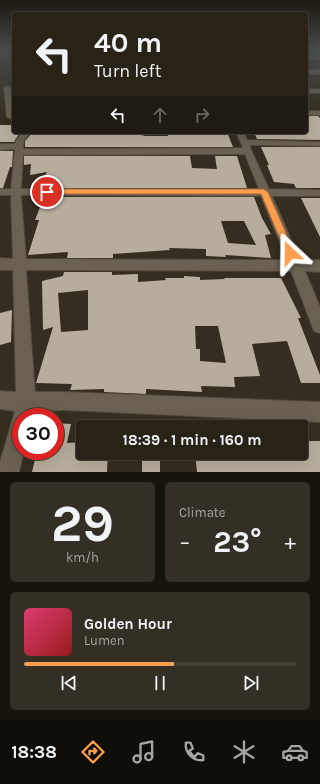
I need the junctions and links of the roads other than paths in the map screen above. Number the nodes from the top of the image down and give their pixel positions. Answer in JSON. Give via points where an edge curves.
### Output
{"nodes":[{"id":1,"x":7,"y":88,"type":"dead end"},
{"id":2,"x":308,"y":91,"type":"edge"},
{"id":3,"x":320,"y":91,"type":"edge"},
{"id":4,"x":308,"y":113,"type":"edge"},
{"id":5,"x":320,"y":113,"type":"edge"},
{"id":6,"x":12,"y":117,"type":"edge"},
{"id":7,"x":25,"y":134,"type":"edge"},
{"id":8,"x":244,"y":142,"type":"edge"},
{"id":9,"x":320,"y":144,"type":"edge"},
{"id":10,"x":0,"y":147,"type":"edge"},
{"id":11,"x":19,"y":149,"type":"junction"},
{"id":12,"x":0,"y":192,"type":"edge"},
{"id":13,"x":16,"y":192,"type":"junction"},
{"id":14,"x":264,"y":192,"type":"junction"},
{"id":15,"x":320,"y":193,"type":"edge"},
{"id":16,"x":0,"y":264,"type":"edge"},
{"id":17,"x":20,"y":265,"type":"junction"},
{"id":18,"x":296,"y":266,"type":"junction"},
{"id":19,"x":320,"y":266,"type":"edge"},
{"id":20,"x":320,"y":325,"type":"edge"},
{"id":21,"x":0,"y":400,"type":"edge"},
{"id":22,"x":19,"y":408,"type":"edge"},
{"id":23,"x":24,"y":408,"type":"edge"},
{"id":24,"x":33,"y":408,"type":"edge"},
{"id":25,"x":320,"y":412,"type":"edge"},
{"id":26,"x":12,"y":457,"type":"edge"},
{"id":27,"x":8,"y":472,"type":"edge"}],
"edges":[{"from":1,"to":6,"type":"street"},
{"from":2,"to":3,"type":"street"},
{"from":4,"to":5,"type":"street"},
{"from":7,"to":11,"type":"street","via":[[20,140]]},
{"from":8,"to":9,"type":"street"},
{"from":8,"to":11,"type":"street"},
{"from":8,"to":14,"type":"street"},
{"from":10,"to":11,"type":"street"},
{"from":11,"to":13,"type":"street"},
{"from":12,"to":13,"type":"street"},
{"from":13,"to":14,"type":"street"},
{"from":13,"to":17,"type":"street"},
{"from":14,"to":15,"type":"street"},
{"from":14,"to":18,"type":"street"},
{"from":16,"to":17,"type":"street"},
{"from":17,"to":18,"type":"street"},
{"from":17,"to":23,"type":"street"},
{"from":18,"to":19,"type":"street"},
{"from":18,"to":20,"type":"street"},
{"from":21,"to":22,"type":"street"},
{"from":24,"to":25,"type":"street","via":[[64,401]]},
{"from":26,"to":27,"type":"street"}]}
